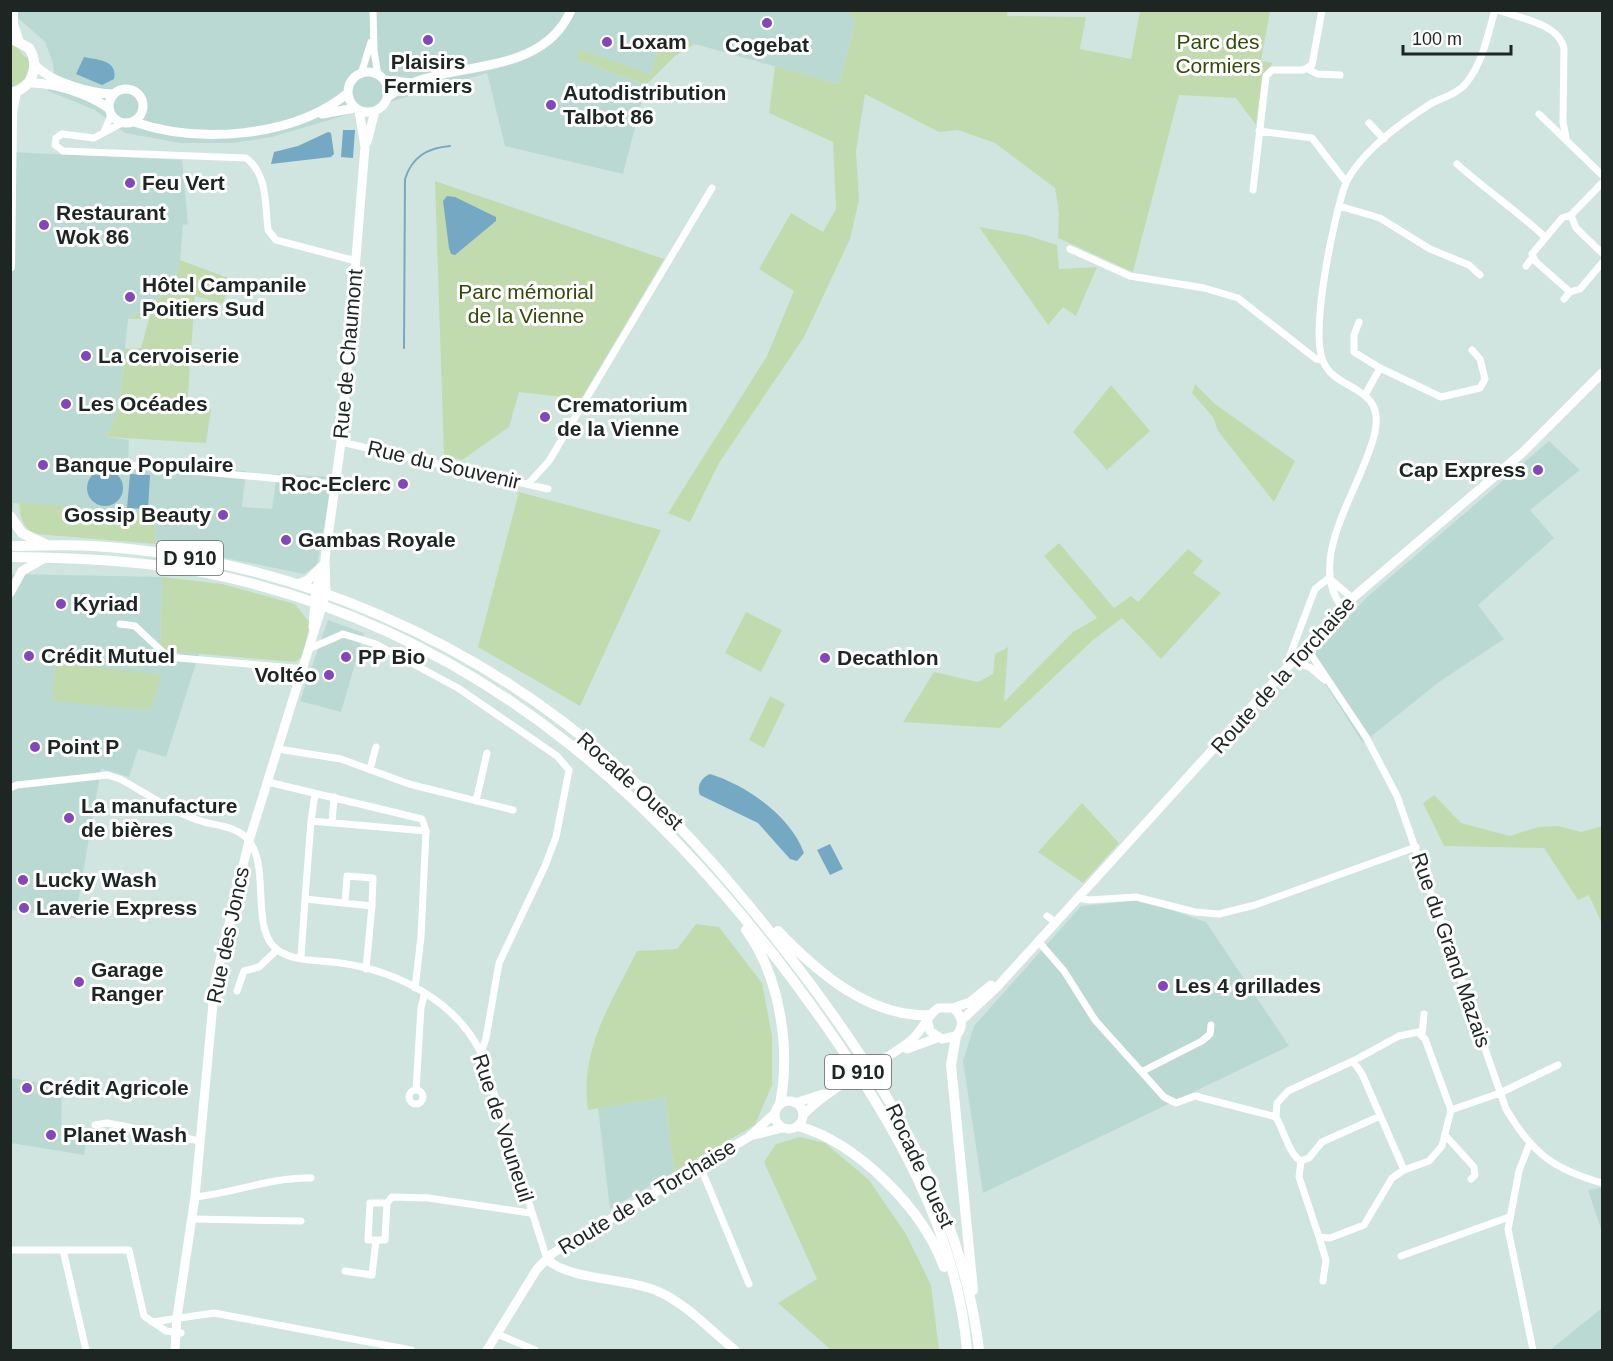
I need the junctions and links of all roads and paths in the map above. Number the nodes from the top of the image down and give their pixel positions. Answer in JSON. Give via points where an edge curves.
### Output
{"nodes":[{"id":1,"x":13,"y":10,"type":"edge"},
{"id":2,"x":373,"y":10,"type":"edge"},
{"id":3,"x":571,"y":10,"type":"edge"},
{"id":4,"x":1322,"y":10,"type":"edge"},
{"id":5,"x":1497,"y":10,"type":"edge"},
{"id":6,"x":373,"y":36,"type":"junction"},
{"id":7,"x":14,"y":39,"type":"edge"},
{"id":8,"x":35,"y":65,"type":"junction"},
{"id":9,"x":1308,"y":69,"type":"junction"},
{"id":10,"x":361,"y":74,"type":"junction"},
{"id":11,"x":1340,"y":75,"type":"dead end"},
{"id":12,"x":381,"y":78,"type":"junction"},
{"id":13,"x":29,"y":82,"type":"junction"},
{"id":14,"x":412,"y":83,"type":"junction"},
{"id":15,"x":13,"y":92,"type":"edge"},
{"id":16,"x":348,"y":93,"type":"junction"},
{"id":17,"x":114,"y":94,"type":"junction"},
{"id":18,"x":388,"y":97,"type":"junction"},
{"id":19,"x":143,"y":109,"type":"junction"},
{"id":20,"x":357,"y":109,"type":"junction"},
{"id":21,"x":375,"y":111,"type":"junction"},
{"id":22,"x":110,"y":112,"type":"junction"},
{"id":23,"x":1539,"y":114,"type":"dead end"},
{"id":24,"x":311,"y":116,"type":"junction"},
{"id":25,"x":134,"y":122,"type":"junction"},
{"id":26,"x":122,"y":123,"type":"junction"},
{"id":27,"x":1369,"y":123,"type":"dead end"},
{"id":28,"x":177,"y":131,"type":"junction"},
{"id":29,"x":1260,"y":131,"type":"junction"},
{"id":30,"x":102,"y":135,"type":"junction"},
{"id":31,"x":1566,"y":138,"type":"junction"},
{"id":32,"x":1384,"y":139,"type":"junction"},
{"id":33,"x":365,"y":147,"type":"junction"},
{"id":34,"x":1457,"y":164,"type":"dead end"},
{"id":35,"x":1602,"y":175,"type":"edge"},
{"id":36,"x":1346,"y":182,"type":"junction"},
{"id":37,"x":1602,"y":183,"type":"edge"},
{"id":38,"x":712,"y":188,"type":"dead end"},
{"id":39,"x":1253,"y":190,"type":"dead end"},
{"id":40,"x":1340,"y":206,"type":"junction"},
{"id":41,"x":1571,"y":215,"type":"junction"},
{"id":42,"x":1545,"y":237,"type":"junction"},
{"id":43,"x":1070,"y":249,"type":"dead end"},
{"id":44,"x":1602,"y":253,"type":"edge"},
{"id":45,"x":1532,"y":258,"type":"junction"},
{"id":46,"x":356,"y":261,"type":"junction"},
{"id":47,"x":1602,"y":263,"type":"edge"},
{"id":48,"x":1526,"y":266,"type":"dead end"},
{"id":49,"x":10,"y":267,"type":"edge"},
{"id":50,"x":1480,"y":275,"type":"dead end"},
{"id":51,"x":1552,"y":277,"type":"junction"},
{"id":52,"x":1546,"y":284,"type":"dead end"},
{"id":53,"x":1570,"y":292,"type":"junction"},
{"id":54,"x":1564,"y":299,"type":"dead end"},
{"id":55,"x":1359,"y":322,"type":"dead end"},
{"id":56,"x":1472,"y":350,"type":"dead end"},
{"id":57,"x":1322,"y":360,"type":"junction"},
{"id":58,"x":1602,"y":366,"type":"edge"},
{"id":59,"x":1380,"y":368,"type":"junction"},
{"id":60,"x":1602,"y":373,"type":"edge"},
{"id":61,"x":1365,"y":395,"type":"junction"},
{"id":62,"x":1575,"y":399,"type":"junction"},
{"id":63,"x":341,"y":442,"type":"junction"},
{"id":64,"x":94,"y":462,"type":"dead end"},
{"id":65,"x":335,"y":484,"type":"junction"},
{"id":66,"x":528,"y":484,"type":"junction"},
{"id":67,"x":548,"y":489,"type":"dead end"},
{"id":68,"x":10,"y":516,"type":"edge"},
{"id":69,"x":10,"y":546,"type":"edge"},
{"id":70,"x":48,"y":551,"type":"junction"},
{"id":71,"x":10,"y":557,"type":"edge"},
{"id":72,"x":325,"y":560,"type":"junction"},
{"id":73,"x":1329,"y":578,"type":"junction"},
{"id":74,"x":298,"y":584,"type":"junction"},
{"id":75,"x":321,"y":592,"type":"junction"},
{"id":76,"x":10,"y":593,"type":"edge"},
{"id":77,"x":1352,"y":598,"type":"junction"},
{"id":78,"x":319,"y":604,"type":"junction"},
{"id":79,"x":1342,"y":607,"type":"junction"},
{"id":80,"x":120,"y":624,"type":"dead end"},
{"id":81,"x":312,"y":643,"type":"junction"},
{"id":82,"x":1306,"y":647,"type":"junction"},
{"id":83,"x":1292,"y":658,"type":"junction"},
{"id":84,"x":304,"y":669,"type":"junction"},
{"id":85,"x":1329,"y":684,"type":"junction"},
{"id":86,"x":376,"y":747,"type":"dead end"},
{"id":87,"x":278,"y":749,"type":"junction"},
{"id":88,"x":487,"y":753,"type":"dead end"},
{"id":89,"x":370,"y":769,"type":"junction"},
{"id":90,"x":268,"y":782,"type":"junction"},
{"id":91,"x":13,"y":785,"type":"edge"},
{"id":92,"x":315,"y":794,"type":"junction"},
{"id":93,"x":334,"y":798,"type":"junction"},
{"id":94,"x":476,"y":801,"type":"junction"},
{"id":95,"x":513,"y":810,"type":"dead end"},
{"id":96,"x":311,"y":821,"type":"junction"},
{"id":97,"x":332,"y":823,"type":"junction"},
{"id":98,"x":426,"y":831,"type":"junction"},
{"id":99,"x":249,"y":841,"type":"junction"},
{"id":100,"x":1416,"y":847,"type":"junction"},
{"id":101,"x":684,"y":848,"type":"junction"},
{"id":102,"x":732,"y":883,"type":"junction"},
{"id":103,"x":1077,"y":898,"type":"junction"},
{"id":104,"x":305,"y":899,"type":"junction"},
{"id":105,"x":345,"y":903,"type":"junction"},
{"id":106,"x":372,"y":906,"type":"junction"},
{"id":107,"x":1038,"y":941,"type":"junction"},
{"id":108,"x":277,"y":950,"type":"junction"},
{"id":109,"x":301,"y":957,"type":"junction"},
{"id":110,"x":366,"y":969,"type":"junction"},
{"id":111,"x":1010,"y":971,"type":"junction"},
{"id":112,"x":415,"y":988,"type":"junction"},
{"id":113,"x":237,"y":991,"type":"dead end"},
{"id":114,"x":425,"y":993,"type":"junction"},
{"id":115,"x":953,"y":1008,"type":"junction"},
{"id":116,"x":1424,"y":1014,"type":"dead end"},
{"id":117,"x":929,"y":1018,"type":"junction"},
{"id":118,"x":962,"y":1020,"type":"junction"},
{"id":119,"x":1211,"y":1025,"type":"dead end"},
{"id":120,"x":1422,"y":1035,"type":"junction"},
{"id":121,"x":956,"y":1036,"type":"junction"},
{"id":122,"x":937,"y":1038,"type":"junction"},
{"id":123,"x":481,"y":1053,"type":"junction"},
{"id":124,"x":889,"y":1057,"type":"junction"},
{"id":125,"x":1353,"y":1061,"type":"junction"},
{"id":126,"x":1558,"y":1065,"type":"dead end"},
{"id":127,"x":1143,"y":1071,"type":"junction"},
{"id":128,"x":416,"y":1090,"type":"dead end"},
{"id":129,"x":831,"y":1091,"type":"junction"},
{"id":130,"x":1500,"y":1094,"type":"junction"},
{"id":131,"x":795,"y":1103,"type":"junction"},
{"id":132,"x":777,"y":1109,"type":"junction"},
{"id":133,"x":1451,"y":1110,"type":"junction"},
{"id":134,"x":803,"y":1115,"type":"junction"},
{"id":135,"x":1275,"y":1117,"type":"junction"},
{"id":136,"x":1378,"y":1117,"type":"junction"},
{"id":137,"x":95,"y":1125,"type":"dead end"},
{"id":138,"x":798,"y":1126,"type":"junction"},
{"id":139,"x":782,"y":1128,"type":"junction"},
{"id":140,"x":1445,"y":1135,"type":"junction"},
{"id":141,"x":749,"y":1137,"type":"junction"},
{"id":142,"x":200,"y":1141,"type":"junction"},
{"id":143,"x":1529,"y":1144,"type":"junction"},
{"id":144,"x":1301,"y":1161,"type":"junction"},
{"id":145,"x":700,"y":1166,"type":"junction"},
{"id":146,"x":1404,"y":1170,"type":"junction"},
{"id":147,"x":311,"y":1178,"type":"dead end"},
{"id":148,"x":1471,"y":1179,"type":"dead end"},
{"id":149,"x":1602,"y":1183,"type":"edge"},
{"id":150,"x":195,"y":1197,"type":"junction"},
{"id":151,"x":387,"y":1203,"type":"junction"},
{"id":152,"x":530,"y":1213,"type":"junction"},
{"id":153,"x":1509,"y":1217,"type":"junction"},
{"id":154,"x":192,"y":1219,"type":"junction"},
{"id":155,"x":301,"y":1221,"type":"dead end"},
{"id":156,"x":1319,"y":1238,"type":"junction"},
{"id":157,"x":376,"y":1240,"type":"junction"},
{"id":158,"x":11,"y":1250,"type":"edge"},
{"id":159,"x":63,"y":1250,"type":"junction"},
{"id":160,"x":1401,"y":1256,"type":"dead end"},
{"id":161,"x":547,"y":1259,"type":"junction"},
{"id":162,"x":345,"y":1271,"type":"dead end"},
{"id":163,"x":1323,"y":1281,"type":"dead end"},
{"id":164,"x":749,"y":1284,"type":"dead end"},
{"id":165,"x":973,"y":1311,"type":"junction"},
{"id":166,"x":180,"y":1318,"type":"junction"},
{"id":167,"x":152,"y":1322,"type":"junction"},
{"id":168,"x":178,"y":1333,"type":"junction"},
{"id":169,"x":965,"y":1333,"type":"junction"},
{"id":170,"x":497,"y":1334,"type":"junction"},
{"id":171,"x":86,"y":1350,"type":"edge"},
{"id":172,"x":175,"y":1350,"type":"edge"},
{"id":173,"x":180,"y":1350,"type":"edge"},
{"id":174,"x":411,"y":1350,"type":"edge"},
{"id":175,"x":487,"y":1350,"type":"edge"},
{"id":176,"x":535,"y":1350,"type":"edge"},
{"id":177,"x":735,"y":1350,"type":"edge"},
{"id":178,"x":967,"y":1350,"type":"edge"},
{"id":179,"x":979,"y":1350,"type":"edge"},
{"id":180,"x":1533,"y":1350,"type":"edge"}],
"edges":[{"from":1,"to":7,"type":"main road"},
{"from":2,"to":6,"type":"street"},
{"from":3,"to":14,"type":"street","via":[[555,34],[529,53]]},
{"from":4,"to":9,"type":"street","via":[[1314,61]]},
{"from":5,"to":31,"type":"street","via":[[1548,28],[1559,36],[1563,48]]},
{"from":5,"to":32,"type":"street","via":[[1467,83],[1413,115]]},
{"from":6,"to":10,"type":"street"},
{"from":6,"to":12,"type":"street"},
{"from":7,"to":8,"type":"main road","via":[[29,48]]},
{"from":8,"to":13,"type":"main road"},
{"from":8,"to":17,"type":"street","via":[[48,76]]},
{"from":9,"to":11,"type":"street","via":[[1317,74]]},
{"from":9,"to":29,"type":"street","via":[[1272,70],[1266,76]]},
{"from":10,"to":12,"type":"street"},
{"from":10,"to":16,"type":"street","via":[[353,79]]},
{"from":12,"to":14,"type":"street"},
{"from":12,"to":18,"type":"street"},
{"from":13,"to":15,"type":"main road"},
{"from":13,"to":22,"type":"street","via":[[94,100]]},
{"from":14,"to":18,"type":"street"},
{"from":15,"to":49,"type":"main road"},
{"from":16,"to":20,"type":"street"},
{"from":16,"to":24,"type":"street"},
{"from":17,"to":19,"type":"street","via":[[132,90],[141,98]]},
{"from":17,"to":22,"type":"street"},
{"from":18,"to":21,"type":"street"},
{"from":19,"to":25,"type":"street"},
{"from":19,"to":28,"type":"street","via":[[156,123]]},
{"from":20,"to":21,"type":"street"},
{"from":20,"to":24,"type":"street"},
{"from":20,"to":33,"type":"street","name":"Rue de Chaumont"},
{"from":21,"to":33,"type":"street","name":"Rue de Chaumont"},
{"from":22,"to":26,"type":"street"},
{"from":22,"to":30,"type":"street","via":[[109,126]]},
{"from":23,"to":31,"type":"street"},
{"from":24,"to":28,"type":"street","via":[[258,131]]},
{"from":25,"to":26,"type":"street"},
{"from":25,"to":28,"type":"street"},
{"from":26,"to":30,"type":"street"},
{"from":27,"to":32,"type":"street"},
{"from":29,"to":36,"type":"street","via":[[1312,138]]},
{"from":29,"to":39,"type":"street"},
{"from":30,"to":46,"type":"street","via":[[90,138],[62,134],[55,145],[63,151],[240,156],[257,169],[266,198],[268,230],[276,240]]},
{"from":31,"to":35,"type":"street"},
{"from":32,"to":36,"type":"street"},
{"from":33,"to":46,"type":"street","name":"Rue de Chaumont"},
{"from":34,"to":42,"type":"street"},
{"from":36,"to":40,"type":"street"},
{"from":37,"to":41,"type":"street"},
{"from":38,"to":66,"type":"street","via":[[549,461]]},
{"from":40,"to":50,"type":"street","via":[[1380,218],[1430,249],[1469,265]]},
{"from":40,"to":57,"type":"street","via":[[1323,288]]},
{"from":41,"to":42,"type":"street"},
{"from":41,"to":44,"type":"street","via":[[1576,228]]},
{"from":42,"to":45,"type":"street"},
{"from":43,"to":57,"type":"street","via":[[1130,276],[1204,288],[1238,298]]},
{"from":45,"to":48,"type":"street"},
{"from":45,"to":51,"type":"street"},
{"from":46,"to":63,"type":"street","name":"Rue de Chaumont"},
{"from":47,"to":53,"type":"street","via":[[1580,289]]},
{"from":51,"to":52,"type":"street"},
{"from":51,"to":53,"type":"street"},
{"from":53,"to":54,"type":"street"},
{"from":55,"to":59,"type":"street","via":[[1354,352]]},
{"from":56,"to":59,"type":"street","via":[[1479,359],[1485,383],[1450,397],[1437,396]]},
{"from":57,"to":61,"type":"street","via":[[1332,374]]},
{"from":58,"to":62,"type":"street","name":"Route de la Torchaise"},
{"from":59,"to":61,"type":"street"},
{"from":60,"to":62,"type":"street","name":"Route de la Torchaise"},
{"from":61,"to":73,"type":"street","via":[[1376,416],[1375,432],[1332,548]]},
{"from":62,"to":77,"type":"street","name":"Route de la Torchaise","via":[[1522,453]]},
{"from":63,"to":65,"type":"street","name":"Rue de Chaumont"},
{"from":63,"to":66,"type":"street","name":"Rue du Souvenir"},
{"from":64,"to":65,"type":"street"},
{"from":65,"to":72,"type":"street","name":"Rue de Chaumont"},
{"from":66,"to":67,"type":"street","name":"Rue du Souvenir"},
{"from":68,"to":70,"type":"main road","number":"D 910","via":[[22,533]]},
{"from":69,"to":70,"type":"main road","name":"Rocade Ouest","number":"D 910"},
{"from":70,"to":71,"type":"main road","name":"Rocade Ouest","number":"D 910"},
{"from":70,"to":74,"type":"main road","name":"Rocade Ouest","number":"D 910","via":[[95,546],[163,553]]},
{"from":70,"to":76,"type":"street","via":[[22,571]]},
{"from":70,"to":78,"type":"main road","name":"Rocade Ouest","number":"D 910","via":[[196,571]]},
{"from":72,"to":74,"type":"street","via":[[308,580]]},
{"from":72,"to":75,"type":"street","name":"Rue de Chaumont"},
{"from":73,"to":77,"type":"street"},
{"from":73,"to":79,"type":"street"},
{"from":73,"to":83,"type":"street","via":[[1315,589]]},
{"from":74,"to":75,"type":"main road","name":"Rocade Ouest","number":"D 910"},
{"from":75,"to":78,"type":"street","name":"Rue de Chaumont"},
{"from":75,"to":102,"type":"main road","name":"Rocade Ouest","number":"D 910","via":[[427,636],[547,710],[627,774]]},
{"from":77,"to":79,"type":"street","name":"Route de la Torchaise"},
{"from":78,"to":81,"type":"street","name":"Rue de Chaumont"},
{"from":78,"to":101,"type":"main road","name":"Rocade Ouest","number":"D 910","via":[[421,647],[522,707],[593,761]]},
{"from":79,"to":82,"type":"street","name":"Route de la Torchaise"},
{"from":80,"to":84,"type":"street","via":[[135,626],[168,657]]},
{"from":81,"to":84,"type":"street","name":"Rue de Chaumont"},
{"from":81,"to":123,"type":"street","via":[[344,634],[376,644],[458,688],[557,756],[569,770],[556,837],[499,963]]},
{"from":82,"to":83,"type":"street","name":"Route de la Torchaise"},
{"from":82,"to":85,"type":"street","name":"Rue du Grand Mazais"},
{"from":83,"to":85,"type":"street","name":"Rue du Grand Mazais"},
{"from":83,"to":103,"type":"street","name":"Route de la Torchaise"},
{"from":84,"to":87,"type":"street","name":"Rue de Chaumont"},
{"from":85,"to":100,"type":"street","name":"Rue du Grand Mazais","via":[[1387,773]]},
{"from":86,"to":89,"type":"street"},
{"from":87,"to":89,"type":"street","via":[[341,759]]},
{"from":87,"to":90,"type":"street","name":"Rue de Chaumont"},
{"from":88,"to":94,"type":"street"},
{"from":89,"to":94,"type":"street","via":[[409,784]]},
{"from":90,"to":92,"type":"street"},
{"from":90,"to":99,"type":"street","name":"Rue de Chaumont"},
{"from":91,"to":99,"type":"street","via":[[101,775],[114,777],[189,816],[234,829]]},
{"from":92,"to":93,"type":"street"},
{"from":92,"to":96,"type":"street"},
{"from":93,"to":97,"type":"street"},
{"from":93,"to":98,"type":"street","via":[[422,819]]},
{"from":94,"to":95,"type":"street"},
{"from":96,"to":97,"type":"street"},
{"from":96,"to":104,"type":"street"},
{"from":97,"to":98,"type":"street"},
{"from":98,"to":112,"type":"street"},
{"from":99,"to":108,"type":"street","via":[[257,858],[265,929]]},
{"from":99,"to":142,"type":"street","name":"Rue des Joncs","via":[[215,982]]},
{"from":100,"to":103,"type":"street","via":[[1220,914],[1136,897]]},
{"from":100,"to":130,"type":"street","name":"Rue du Grand Mazais"},
{"from":101,"to":132,"type":"main road","via":[[748,932],[765,963],[782,1040],[784,1079]]},
{"from":101,"to":169,"type":"main road","name":"Rocade Ouest","number":"D 910","via":[[771,951],[881,1109],[935,1221]]},
{"from":102,"to":117,"type":"main road","via":[[788,942],[836,983],[894,1011]]},
{"from":102,"to":165,"type":"main road","name":"Rocade Ouest","number":"D 910","via":[[823,1001],[903,1124],[944,1210]]},
{"from":103,"to":107,"type":"street","name":"Route de la Torchaise","via":[[1051,919]]},
{"from":104,"to":105,"type":"street"},
{"from":104,"to":109,"type":"street"},
{"from":105,"to":106,"type":"street"},
{"from":105,"to":106,"type":"street","via":[[347,876],[373,878]]},
{"from":106,"to":110,"type":"street"},
{"from":107,"to":111,"type":"street","name":"Route de la Torchaise"},
{"from":107,"to":127,"type":"street","via":[[1064,971],[1095,1020]]},
{"from":108,"to":109,"type":"street","name":"Rue de Vouneuil"},
{"from":108,"to":113,"type":"street","via":[[260,967],[244,971]]},
{"from":109,"to":110,"type":"street","name":"Rue de Vouneuil"},
{"from":110,"to":112,"type":"street","name":"Rue de Vouneuil"},
{"from":111,"to":115,"type":"street","name":"Route de la Torchaise","via":[[975,999]]},
{"from":111,"to":118,"type":"street","name":"Route de la Torchaise"},
{"from":112,"to":114,"type":"street","name":"Rue de Vouneuil"},
{"from":114,"to":123,"type":"street","name":"Rue de Vouneuil","via":[[468,1029]]},
{"from":114,"to":128,"type":"street"},
{"from":115,"to":117,"type":"street","via":[[938,1008]]},
{"from":115,"to":118,"type":"street"},
{"from":116,"to":120,"type":"street"},
{"from":117,"to":122,"type":"street","via":[[930,1031]]},
{"from":117,"to":124,"type":"street","via":[[918,1036]]},
{"from":118,"to":121,"type":"street"},
{"from":119,"to":127,"type":"street","via":[[1210,1034],[1202,1041]]},
{"from":120,"to":125,"type":"street","via":[[1412,1032],[1399,1036]]},
{"from":120,"to":133,"type":"street"},
{"from":121,"to":122,"type":"street","via":[[947,1040]]},
{"from":121,"to":165,"type":"main road","via":[[951,1065]]},
{"from":122,"to":124,"type":"street"},
{"from":123,"to":152,"type":"street","name":"Rue de Vouneuil"},
{"from":124,"to":129,"type":"street"},
{"from":125,"to":135,"type":"street","via":[[1284,1094],[1277,1103]]},
{"from":125,"to":136,"type":"street","via":[[1370,1091]]},
{"from":126,"to":130,"type":"street"},
{"from":127,"to":135,"type":"street","via":[[1164,1097],[1176,1103],[1195,1096]]},
{"from":129,"to":131,"type":"street"},
{"from":129,"to":134,"type":"street"},
{"from":130,"to":133,"type":"street"},
{"from":130,"to":143,"type":"street","name":"Rue du Grand Mazais"},
{"from":131,"to":132,"type":"street","via":[[787,1101]]},
{"from":131,"to":134,"type":"street"},
{"from":132,"to":139,"type":"street","via":[[776,1122]]},
{"from":132,"to":141,"type":"street","name":"Route de la Torchaise"},
{"from":133,"to":140,"type":"street"},
{"from":134,"to":138,"type":"street"},
{"from":135,"to":144,"type":"street","via":[[1285,1131],[1293,1155]]},
{"from":136,"to":144,"type":"street","via":[[1322,1142],[1309,1158]]},
{"from":136,"to":146,"type":"street"},
{"from":137,"to":142,"type":"street","via":[[107,1123]]},
{"from":138,"to":139,"type":"street"},
{"from":138,"to":169,"type":"main road","via":[[828,1137],[876,1173],[905,1203],[942,1261]]},
{"from":139,"to":141,"type":"street","name":"Route de la Torchaise"},
{"from":140,"to":146,"type":"street","via":[[1429,1161]]},
{"from":140,"to":148,"type":"street","via":[[1474,1167]]},
{"from":141,"to":145,"type":"street","name":"Route de la Torchaise"},
{"from":142,"to":150,"type":"street","name":"Rue des Joncs"},
{"from":143,"to":149,"type":"street","name":"Rue du Grand Mazais","via":[[1558,1167]]},
{"from":143,"to":153,"type":"street"},
{"from":144,"to":156,"type":"street","via":[[1299,1177]]},
{"from":145,"to":161,"type":"street","name":"Route de la Torchaise","via":[[572,1240]]},
{"from":145,"to":164,"type":"street"},
{"from":146,"to":156,"type":"street","via":[[1386,1185],[1364,1226]]},
{"from":147,"to":150,"type":"street","via":[[291,1178]]},
{"from":150,"to":154,"type":"street","name":"Rue des Joncs"},
{"from":151,"to":152,"type":"street","via":[[392,1197],[428,1198]]},
{"from":151,"to":157,"type":"street","via":[[385,1240]]},
{"from":151,"to":157,"type":"street","via":[[370,1203],[368,1240]]},
{"from":152,"to":161,"type":"street","name":"Rue de Vouneuil"},
{"from":153,"to":160,"type":"street"},
{"from":153,"to":180,"type":"street","via":[[1510,1250]]},
{"from":154,"to":155,"type":"street"},
{"from":154,"to":166,"type":"street","name":"Rue des Joncs"},
{"from":156,"to":163,"type":"street","via":[[1326,1260]]},
{"from":157,"to":162,"type":"street","via":[[372,1275]]},
{"from":158,"to":159,"type":"street"},
{"from":159,"to":167,"type":"street","via":[[129,1250],[142,1313]]},
{"from":159,"to":171,"type":"street"},
{"from":161,"to":170,"type":"street","name":"Route de la Torchaise"},
{"from":161,"to":177,"type":"street","via":[[561,1269],[657,1291]]},
{"from":165,"to":179,"type":"main road","name":"Rocade Ouest","number":"D 910"},
{"from":166,"to":167,"type":"street"},
{"from":166,"to":168,"type":"street","name":"Rue des Joncs"},
{"from":166,"to":174,"type":"street","via":[[214,1313],[243,1317]]},
{"from":167,"to":168,"type":"street"},
{"from":168,"to":172,"type":"street","name":"Rue des Joncs"},
{"from":168,"to":173,"type":"street","name":"Rue des Joncs"},
{"from":169,"to":178,"type":"main road","name":"Rocade Ouest","number":"D 910"},
{"from":170,"to":175,"type":"street","name":"Route de la Torchaise"},
{"from":170,"to":176,"type":"street"}]}
